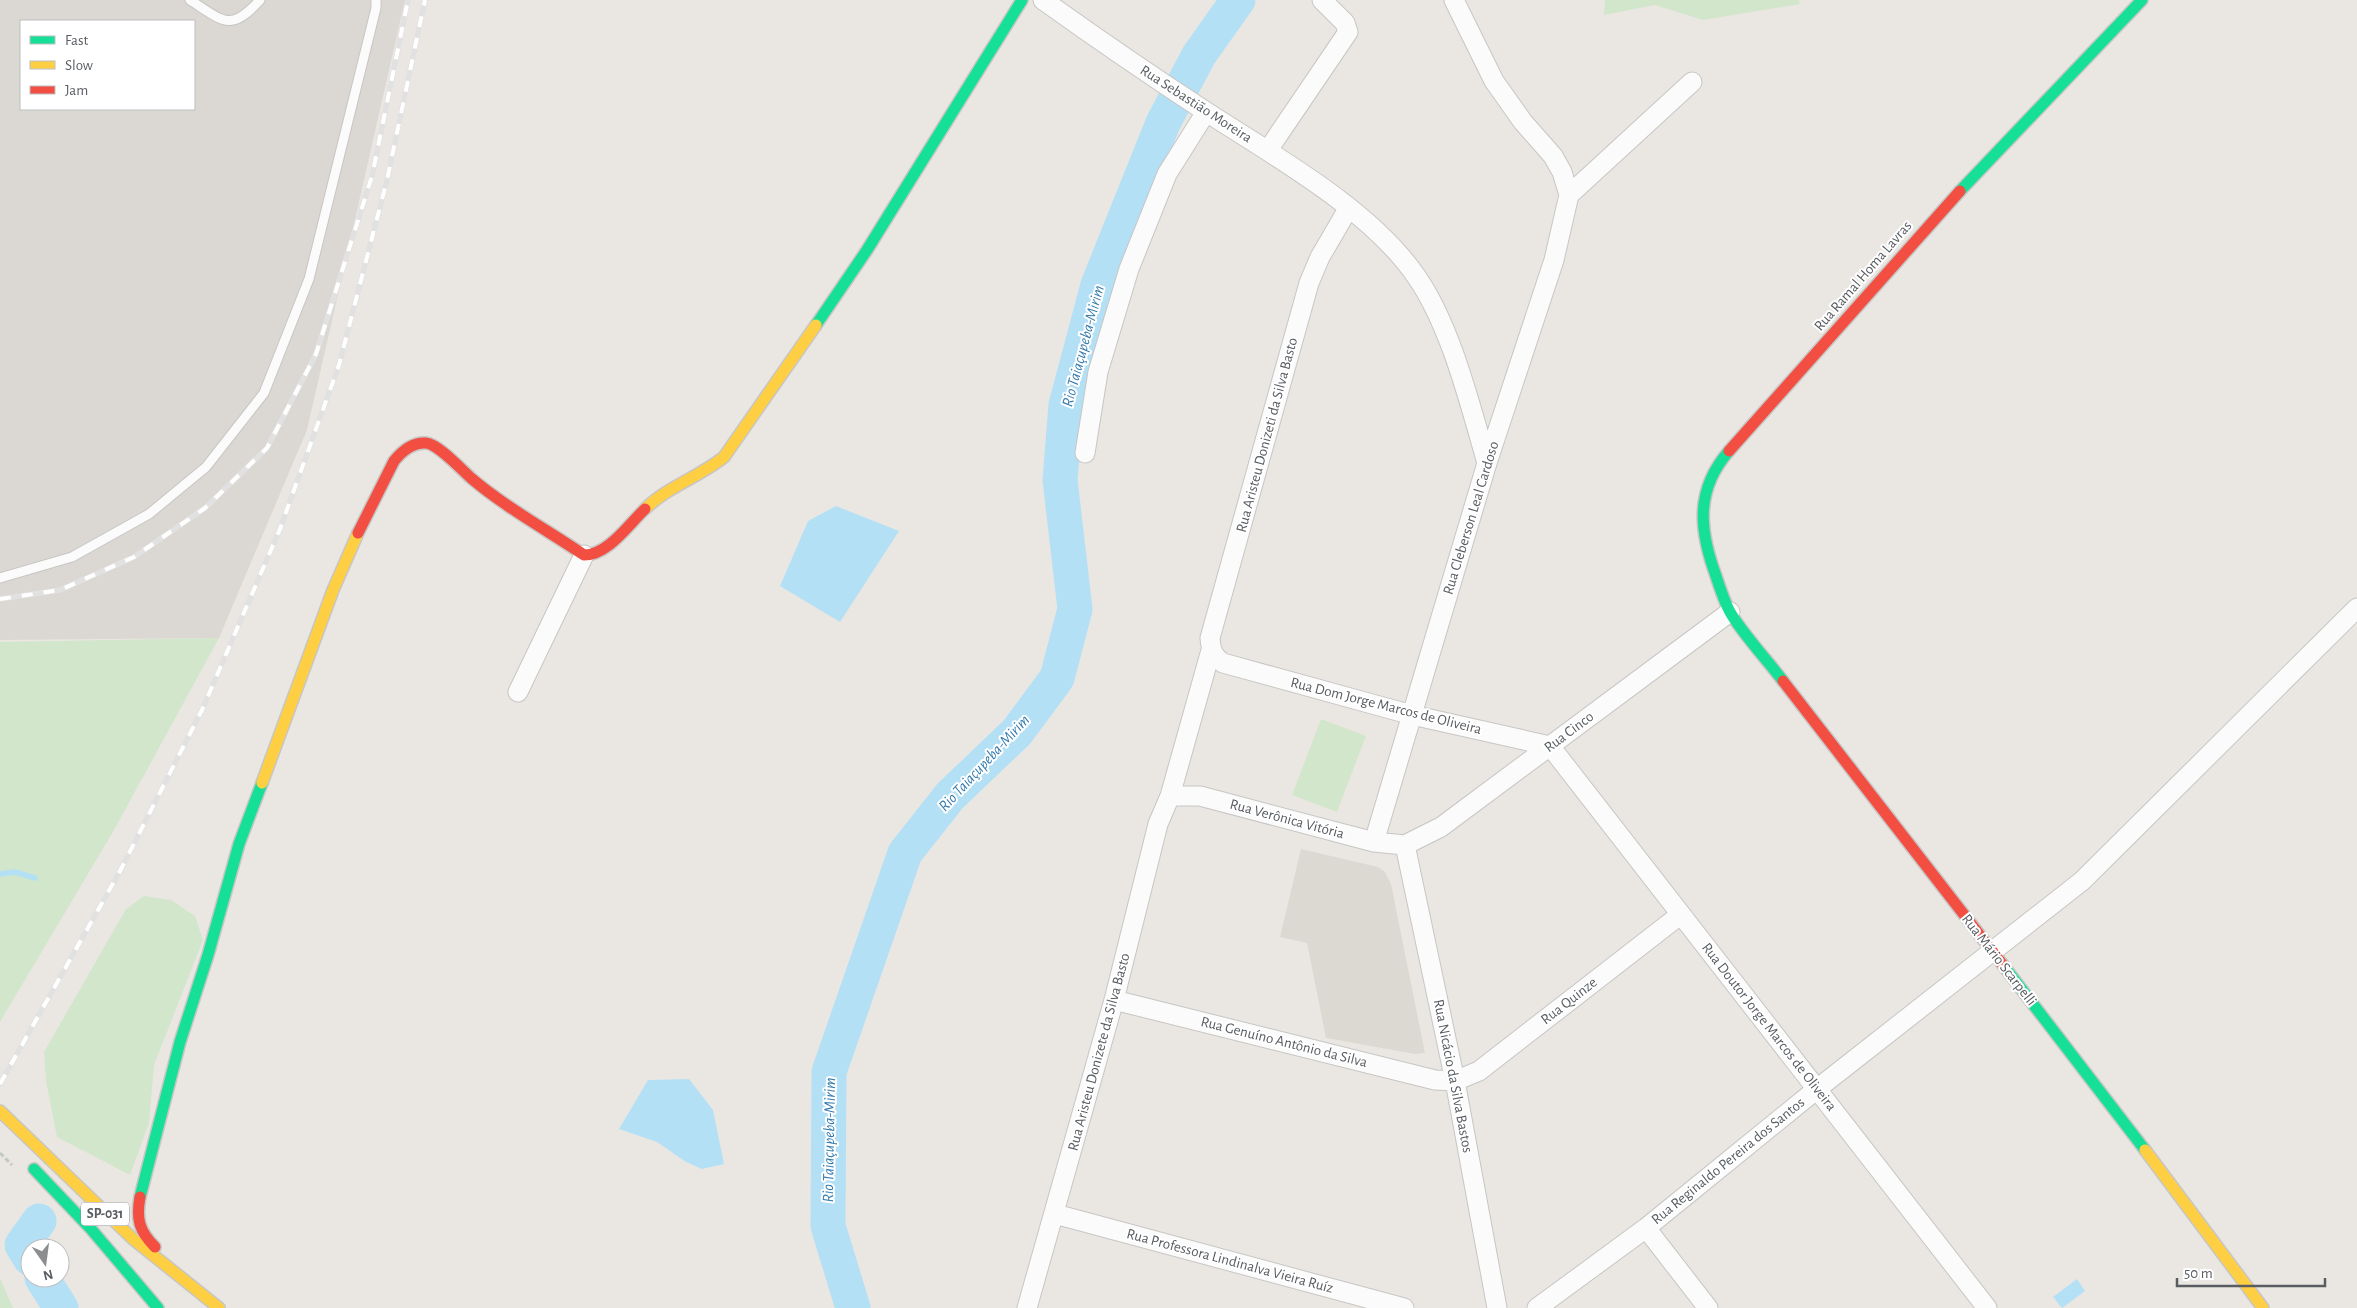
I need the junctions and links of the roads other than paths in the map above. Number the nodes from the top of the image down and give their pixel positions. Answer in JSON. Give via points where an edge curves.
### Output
{"nodes":[{"id":1,"x":190,"y":0,"type":"edge"},
{"id":2,"x":260,"y":0,"type":"edge"},
{"id":3,"x":376,"y":0,"type":"edge"},
{"id":4,"x":1022,"y":0,"type":"edge"},
{"id":5,"x":1043,"y":0,"type":"edge"},
{"id":6,"x":1322,"y":0,"type":"edge"},
{"id":7,"x":1454,"y":0,"type":"edge"},
{"id":8,"x":2142,"y":0,"type":"edge"},
{"id":9,"x":1692,"y":82,"type":"dead end"},
{"id":10,"x":1206,"y":112,"type":"junction"},
{"id":11,"x":1268,"y":150,"type":"junction"},
{"id":12,"x":1569,"y":195,"type":"junction"},
{"id":13,"x":1348,"y":209,"type":"junction"},
{"id":14,"x":1085,"y":453,"type":"dead end"},
{"id":15,"x":1486,"y":463,"type":"junction"},
{"id":16,"x":584,"y":555,"type":"junction"},
{"id":17,"x":0,"y":578,"type":"edge"},
{"id":18,"x":2357,"y":608,"type":"edge"},
{"id":19,"x":1730,"y":612,"type":"junction"},
{"id":20,"x":1217,"y":657,"type":"junction"},
{"id":21,"x":518,"y":692,"type":"dead end"},
{"id":22,"x":1412,"y":715,"type":"junction"},
{"id":23,"x":1550,"y":746,"type":"junction"},
{"id":24,"x":1170,"y":796,"type":"junction"},
{"id":25,"x":1374,"y":842,"type":"junction"},
{"id":26,"x":1405,"y":845,"type":"junction"},
{"id":27,"x":1680,"y":915,"type":"junction"},
{"id":28,"x":1992,"y":952,"type":"junction"},
{"id":29,"x":1114,"y":1000,"type":"junction"},
{"id":30,"x":1455,"y":1081,"type":"junction"},
{"id":31,"x":1817,"y":1088,"type":"junction"},
{"id":32,"x":0,"y":1112,"type":"edge"},
{"id":33,"x":26,"y":1160,"type":"dead end"},
{"id":34,"x":74,"y":1183,"type":"junction"},
{"id":35,"x":140,"y":1198,"type":"junction"},
{"id":36,"x":129,"y":1208,"type":"dead end"},
{"id":37,"x":117,"y":1210,"type":"dead end"},
{"id":38,"x":1055,"y":1214,"type":"junction"},
{"id":39,"x":1646,"y":1228,"type":"junction"},
{"id":40,"x":192,"y":1289,"type":"junction"},
{"id":41,"x":2254,"y":1305,"type":"edge"},
{"id":42,"x":158,"y":1308,"type":"edge"},
{"id":43,"x":219,"y":1308,"type":"edge"},
{"id":44,"x":1027,"y":1308,"type":"edge"},
{"id":45,"x":1404,"y":1308,"type":"edge"},
{"id":46,"x":1498,"y":1308,"type":"edge"},
{"id":47,"x":1537,"y":1308,"type":"edge"},
{"id":48,"x":1708,"y":1308,"type":"edge"},
{"id":49,"x":1987,"y":1308,"type":"edge"}],
"edges":[{"from":1,"to":2,"type":"lane","via":[[224,21],[236,21]]},
{"from":3,"to":17,"type":"lane","via":[[309,279],[264,394],[206,467],[149,514],[72,557]]},
{"from":4,"to":16,"type":"main road","via":[[867,250],[739,438],[724,457],[706,471],[652,502],[604,550]]},
{"from":5,"to":10,"type":"street","name":"Rua Sebastião Moreira"},
{"from":6,"to":11,"type":"street","via":[[1345,23],[1348,32]]},
{"from":7,"to":12,"type":"street","via":[[1494,81],[1522,122],[1553,156]]},
{"from":8,"to":19,"type":"main road","name":"Rua Ramal Homa Lavras","via":[[1937,215],[1721,461],[1707,487],[1702,520],[1709,558]]},
{"from":9,"to":12,"type":"street"},
{"from":10,"to":11,"type":"street","name":"Rua Sebastião Moreira"},
{"from":10,"to":14,"type":"street","via":[[1167,174],[1129,269],[1098,372]]},
{"from":11,"to":13,"type":"street","name":"Rua Sebastião Moreira"},
{"from":12,"to":15,"type":"street","name":"Rua Cleberson Leal Cardoso","via":[[1554,260]]},
{"from":13,"to":15,"type":"street","name":"Rua Sebastião Moreira","via":[[1385,239],[1416,276],[1466,387]]},
{"from":13,"to":20,"type":"street","name":"Rua Aristeu Donizeti da Silva Basto","via":[[1320,256],[1309,283],[1210,638]]},
{"from":15,"to":22,"type":"street","name":"Rua Cleberson Leal Cardoso"},
{"from":16,"to":21,"type":"street"},
{"from":16,"to":35,"type":"main road","via":[[478,484],[435,447],[426,443],[412,445],[394,461],[367,511],[333,590],[239,844],[180,1042]]},
{"from":18,"to":28,"type":"street","name":"Rua Reginaldo Pereira dos Santos","via":[[2082,881]]},
{"from":19,"to":23,"type":"street","name":"Rua Cinco"},
{"from":19,"to":28,"type":"main road","name":"Rua Mário Scarpelli"},
{"from":20,"to":22,"type":"street","name":"Rua Dom Jorge Marcos de Oliveira"},
{"from":20,"to":24,"type":"street","name":"Rua Aristeu Donizeti da Silva Basto"},
{"from":22,"to":23,"type":"street","name":"Rua Dom Jorge Marcos de Oliveira"},
{"from":22,"to":25,"type":"street","name":"Rua Cleberson Leal Cardoso"},
{"from":23,"to":26,"type":"street","name":"Rua Cinco","via":[[1441,827]]},
{"from":23,"to":27,"type":"street","name":"Rua Doutor Jorge Marcos de Oliveira"},
{"from":24,"to":25,"type":"street","name":"Rua Verônica Vitória","via":[[1200,796]]},
{"from":24,"to":29,"type":"street","name":"Rua Aristeu Donizete da Silva Basto","via":[[1158,824]]},
{"from":25,"to":26,"type":"street","name":"Rua Verônica Vitória"},
{"from":26,"to":30,"type":"street","name":"Rua Nicácio da Silva Bastos"},
{"from":27,"to":30,"type":"street","name":"Rua Quinze","via":[[1479,1071]]},
{"from":27,"to":31,"type":"street","name":"Rua Doutor Jorge Marcos de Oliveira"},
{"from":28,"to":31,"type":"street","name":"Rua Reginaldo Pereira dos Santos"},
{"from":28,"to":41,"type":"main road","name":"Rua Mário Scarpelli","via":[[2132,1132]]},
{"from":29,"to":30,"type":"street","name":"Rua Genuíno Antônio da Silva","via":[[1435,1080]]},
{"from":29,"to":38,"type":"street","name":"Rua Aristeu Donizete da Silva Basto"},
{"from":30,"to":46,"type":"street","name":"Rua Nicácio da Silva Bastos"},
{"from":31,"to":39,"type":"street","name":"Rua Reginaldo Pereira dos Santos"},
{"from":31,"to":49,"type":"street","name":"Rua Doutor Jorge Marcos de Oliveira"},
{"from":32,"to":34,"type":"main road","number":"SP-031"},
{"from":33,"to":42,"type":"main road","number":"SP-031","via":[[91,1229]]},
{"from":34,"to":37,"type":"main road"},
{"from":34,"to":40,"type":"main road","number":"SP-031","via":[[120,1228]]},
{"from":35,"to":36,"type":"main road"},
{"from":35,"to":40,"type":"main road","via":[[136,1219],[142,1234]]},
{"from":38,"to":44,"type":"street","name":"Rua Aristeu Donizete da Silva Basto"},
{"from":38,"to":45,"type":"street","name":"Rua Professora Lindinalva Vieira Ruíz"},
{"from":39,"to":47,"type":"street","name":"Rua Reginaldo Pereira dos Santos"},
{"from":39,"to":48,"type":"street"},
{"from":40,"to":43,"type":"main road","number":"SP-031"}]}
